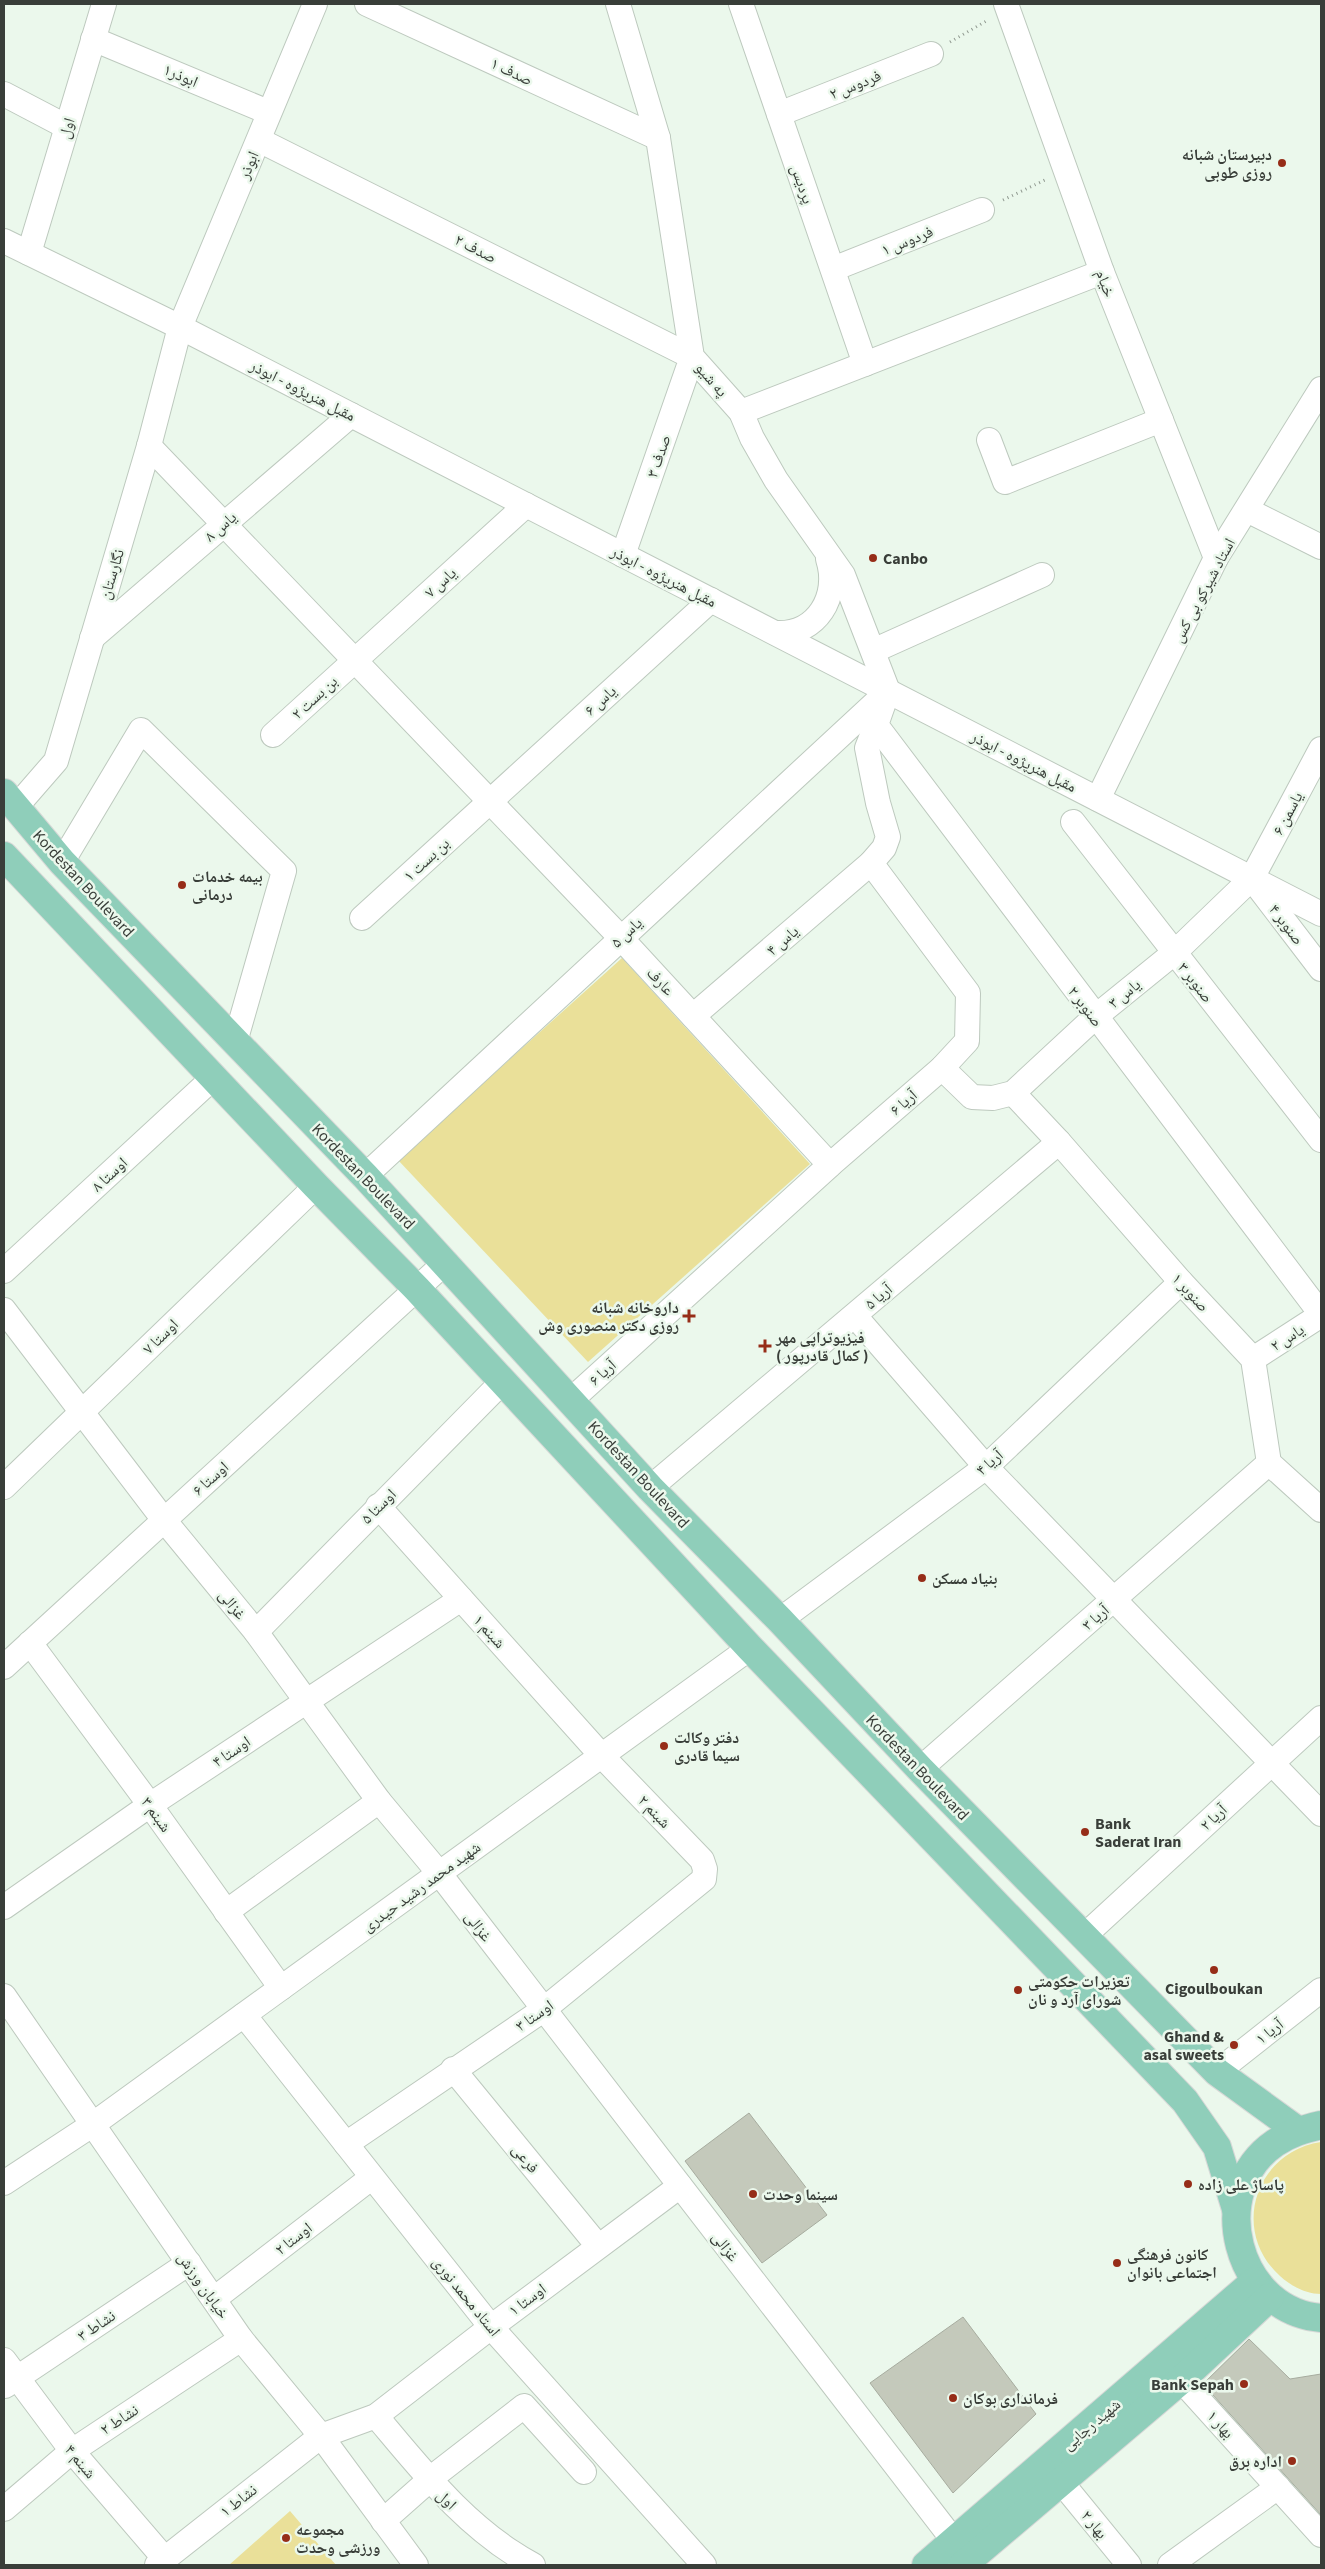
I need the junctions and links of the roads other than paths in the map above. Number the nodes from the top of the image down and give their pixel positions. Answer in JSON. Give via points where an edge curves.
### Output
{"nodes":[{"id":1,"x":104,"y":4,"type":"edge"},
{"id":2,"x":315,"y":4,"type":"edge"},
{"id":3,"x":367,"y":4,"type":"edge"},
{"id":4,"x":618,"y":4,"type":"edge"},
{"id":5,"x":740,"y":4,"type":"edge"},
{"id":6,"x":1007,"y":6,"type":"edge"},
{"id":7,"x":93,"y":39,"type":"junction"},
{"id":8,"x":930,"y":54,"type":"road end"},
{"id":9,"x":4,"y":94,"type":"edge"},
{"id":10,"x":268,"y":112,"type":"junction"},
{"id":11,"x":779,"y":114,"type":"junction"},
{"id":12,"x":66,"y":128,"type":"junction"},
{"id":13,"x":658,"y":138,"type":"junction"},
{"id":14,"x":259,"y":140,"type":"junction"},
{"id":15,"x":982,"y":210,"type":"road end"},
{"id":16,"x":4,"y":242,"type":"edge"},
{"id":17,"x":29,"y":253,"type":"junction"},
{"id":18,"x":833,"y":269,"type":"junction"},
{"id":19,"x":1102,"y":272,"type":"junction"},
{"id":20,"x":180,"y":327,"type":"junction"},
{"id":21,"x":692,"y":357,"type":"junction"},
{"id":22,"x":866,"y":364,"type":"junction"},
{"id":23,"x":1321,"y":388,"type":"edge"},
{"id":24,"x":740,"y":412,"type":"junction"},
{"id":25,"x":351,"y":415,"type":"junction"},
{"id":26,"x":1161,"y":420,"type":"junction"},
{"id":27,"x":989,"y":440,"type":"dead end"},
{"id":28,"x":149,"y":446,"type":"junction"},
{"id":29,"x":526,"y":505,"type":"junction"},
{"id":30,"x":1247,"y":510,"type":"junction"},
{"id":31,"x":222,"y":524,"type":"junction"},
{"id":32,"x":822,"y":543,"type":"junction"},
{"id":33,"x":1321,"y":546,"type":"edge"},
{"id":34,"x":623,"y":555,"type":"junction"},
{"id":35,"x":1216,"y":558,"type":"junction"},
{"id":36,"x":1042,"y":575,"type":"dead end"},
{"id":37,"x":711,"y":600,"type":"junction"},
{"id":38,"x":776,"y":633,"type":"junction"},
{"id":39,"x":92,"y":638,"type":"junction"},
{"id":40,"x":873,"y":651,"type":"junction"},
{"id":41,"x":355,"y":659,"type":"junction"},
{"id":42,"x":888,"y":691,"type":"junction"},
{"id":43,"x":876,"y":725,"type":"junction"},
{"id":44,"x":273,"y":735,"type":"dead end"},
{"id":45,"x":1321,"y":749,"type":"edge"},
{"id":46,"x":1098,"y":799,"type":"junction"},
{"id":47,"x":10,"y":800,"type":"edge"},
{"id":48,"x":489,"y":801,"type":"junction"},
{"id":49,"x":1073,"y":822,"type":"dead end"},
{"id":50,"x":62,"y":862,"type":"junction"},
{"id":51,"x":871,"y":863,"type":"junction"},
{"id":52,"x":6,"y":866,"type":"edge"},
{"id":53,"x":1252,"y":878,"type":"junction"},
{"id":54,"x":1321,"y":914,"type":"edge"},
{"id":55,"x":362,"y":918,"type":"dead end"},
{"id":56,"x":620,"y":937,"type":"junction"},
{"id":57,"x":1174,"y":952,"type":"junction"},
{"id":58,"x":1321,"y":969,"type":"edge"},
{"id":59,"x":693,"y":1016,"type":"junction"},
{"id":60,"x":1095,"y":1017,"type":"junction"},
{"id":61,"x":235,"y":1042,"type":"junction"},
{"id":62,"x":942,"y":1068,"type":"junction"},
{"id":63,"x":213,"y":1078,"type":"junction"},
{"id":64,"x":1013,"y":1094,"type":"junction"},
{"id":65,"x":1321,"y":1140,"type":"edge"},
{"id":66,"x":1059,"y":1142,"type":"junction"},
{"id":67,"x":830,"y":1165,"type":"junction"},
{"id":68,"x":365,"y":1176,"type":"junction"},
{"id":69,"x":316,"y":1186,"type":"junction"},
{"id":70,"x":446,"y":1262,"type":"junction"},
{"id":71,"x":4,"y":1271,"type":"edge"},
{"id":72,"x":1181,"y":1282,"type":"junction"},
{"id":73,"x":417,"y":1289,"type":"junction"},
{"id":74,"x":4,"y":1310,"type":"edge"},
{"id":75,"x":1321,"y":1315,"type":"edge"},
{"id":76,"x":855,"y":1316,"type":"junction"},
{"id":77,"x":1253,"y":1359,"type":"junction"},
{"id":78,"x":502,"y":1382,"type":"junction"},
{"id":79,"x":571,"y":1400,"type":"junction"},
{"id":80,"x":82,"y":1411,"type":"junction"},
{"id":81,"x":1270,"y":1464,"type":"junction"},
{"id":82,"x":986,"y":1467,"type":"junction"},
{"id":83,"x":4,"y":1487,"type":"edge"},
{"id":84,"x":650,"y":1488,"type":"junction"},
{"id":85,"x":378,"y":1506,"type":"junction"},
{"id":86,"x":1321,"y":1510,"type":"edge"},
{"id":87,"x":164,"y":1520,"type":"junction"},
{"id":88,"x":461,"y":1599,"type":"junction"},
{"id":89,"x":1116,"y":1599,"type":"junction"},
{"id":90,"x":780,"y":1620,"type":"junction"},
{"id":91,"x":256,"y":1632,"type":"junction"},
{"id":92,"x":30,"y":1643,"type":"junction"},
{"id":93,"x":750,"y":1648,"type":"junction"},
{"id":94,"x":4,"y":1667,"type":"edge"},
{"id":95,"x":308,"y":1700,"type":"junction"},
{"id":96,"x":1321,"y":1718,"type":"edge"},
{"id":97,"x":601,"y":1755,"type":"junction"},
{"id":98,"x":1273,"y":1762,"type":"junction"},
{"id":99,"x":920,"y":1770,"type":"junction"},
{"id":100,"x":379,"y":1801,"type":"junction"},
{"id":101,"x":150,"y":1805,"type":"junction"},
{"id":102,"x":1321,"y":1814,"type":"edge"},
{"id":103,"x":705,"y":1869,"type":"joint"},
{"id":104,"x":439,"y":1873,"type":"junction"},
{"id":105,"x":4,"y":1907,"type":"edge"},
{"id":106,"x":226,"y":1912,"type":"junction"},
{"id":107,"x":1083,"y":1937,"type":"junction"},
{"id":108,"x":280,"y":1988,"type":"junction"},
{"id":109,"x":1321,"y":1990,"type":"edge"},
{"id":110,"x":4,"y":1996,"type":"edge"},
{"id":111,"x":543,"y":2010,"type":"junction"},
{"id":112,"x":244,"y":2015,"type":"junction"},
{"id":113,"x":453,"y":2069,"type":"junction"},
{"id":114,"x":1217,"y":2072,"type":"junction"},
{"id":115,"x":1184,"y":2100,"type":"junction"},
{"id":116,"x":92,"y":2125,"type":"junction"},
{"id":117,"x":1309,"y":2128,"type":"edge"},
{"id":118,"x":346,"y":2144,"type":"junction"},
{"id":119,"x":372,"y":2178,"type":"junction"},
{"id":120,"x":4,"y":2182,"type":"edge"},
{"id":121,"x":680,"y":2186,"type":"junction"},
{"id":122,"x":1236,"y":2209,"type":"junction"},
{"id":123,"x":598,"y":2246,"type":"junction"},
{"id":124,"x":189,"y":2263,"type":"junction"},
{"id":125,"x":1263,"y":2289,"type":"junction"},
{"id":126,"x":214,"y":2299,"type":"junction"},
{"id":127,"x":1321,"y":2318,"type":"edge"},
{"id":128,"x":491,"y":2326,"type":"junction"},
{"id":129,"x":241,"y":2339,"type":"junction"},
{"id":130,"x":8,"y":2375,"type":"edge"},
{"id":131,"x":1181,"y":2380,"type":"junction"},
{"id":132,"x":376,"y":2416,"type":"junction"},
{"id":133,"x":321,"y":2436,"type":"junction"},
{"id":134,"x":72,"y":2451,"type":"junction"},
{"id":135,"x":584,"y":2472,"type":"dead end"},
{"id":136,"x":430,"y":2480,"type":"junction"},
{"id":137,"x":1062,"y":2483,"type":"junction"},
{"id":138,"x":1278,"y":2487,"type":"junction"},
{"id":139,"x":4,"y":2509,"type":"edge"},
{"id":140,"x":382,"y":2521,"type":"junction"},
{"id":141,"x":1321,"y":2535,"type":"edge"},
{"id":142,"x":958,"y":2553,"type":"edge"},
{"id":143,"x":160,"y":2562,"type":"edge"},
{"id":144,"x":416,"y":2565,"type":"edge"},
{"id":145,"x":533,"y":2565,"type":"edge"},
{"id":146,"x":704,"y":2565,"type":"edge"},
{"id":147,"x":926,"y":2565,"type":"edge"},
{"id":148,"x":1129,"y":2565,"type":"edge"},
{"id":149,"x":1170,"y":2565,"type":"edge"}],
"edges":[{"from":1,"to":7,"type":"street","name":"اول"},
{"from":2,"to":10,"type":"street","name":"ابوذر"},
{"from":3,"to":13,"type":"street","name":"صدف ۱"},
{"from":4,"to":13,"type":"street","name":"په شیو"},
{"from":5,"to":11,"type":"street","name":"پردیس"},
{"from":6,"to":19,"type":"street","name":"خیام"},
{"from":7,"to":10,"type":"street","name":"ابوذر۱"},
{"from":7,"to":12,"type":"street","name":"اول"},
{"from":8,"to":11,"type":"street","name":"فردوس ۲"},
{"from":9,"to":12,"type":"street"},
{"from":10,"to":14,"type":"street","name":"ابوذر"},
{"from":11,"to":18,"type":"street","name":"پردیس"},
{"from":12,"to":17,"type":"street","name":"اول"},
{"from":13,"to":21,"type":"street","name":"په شیو"},
{"from":14,"to":20,"type":"street","name":"ابوذر"},
{"from":14,"to":21,"type":"street","name":"صدف ۲"},
{"from":15,"to":18,"type":"street","name":"فردوس ۱"},
{"from":16,"to":17,"type":"street","name":"مقبل هنرپژوه - ابوذر"},
{"from":17,"to":20,"type":"street","name":"مقبل هنرپژوه - ابوذر"},
{"from":18,"to":22,"type":"street","name":"پردیس"},
{"from":19,"to":22,"type":"street"},
{"from":19,"to":26,"type":"street","name":"خیام"},
{"from":20,"to":25,"type":"street","name":"مقبل هنرپژوه - ابوذر"},
{"from":20,"to":28,"type":"street","name":"نگارستان"},
{"from":21,"to":24,"type":"street","name":"په شیو"},
{"from":21,"to":34,"type":"street","name":"صدف ۳"},
{"from":22,"to":24,"type":"street"},
{"from":23,"to":30,"type":"street","name":"استاد شیرکو بی کس"},
{"from":24,"to":32,"type":"street","name":"په شیو","via":[[776,480]]},
{"from":25,"to":29,"type":"street","name":"مقبل هنرپژوه - ابوذر"},
{"from":25,"to":31,"type":"street","name":"یاس ۸"},
{"from":26,"to":27,"type":"street","via":[[1005,482]]},
{"from":26,"to":35,"type":"street","name":"خیام"},
{"from":28,"to":31,"type":"street","name":"عارف"},
{"from":28,"to":39,"type":"street","name":"نگارستان"},
{"from":29,"to":34,"type":"street","name":"مقبل هنرپژوه - ابوذر"},
{"from":29,"to":41,"type":"street","name":"یاس ۷"},
{"from":30,"to":33,"type":"street"},
{"from":30,"to":35,"type":"street","name":"استاد شیرکو بی کس"},
{"from":31,"to":39,"type":"street","name":"یاس ۸"},
{"from":31,"to":41,"type":"street","name":"عارف"},
{"from":32,"to":38,"type":"street","via":[[832,584],[823,610],[802,629],[789,634]]},
{"from":32,"to":40,"type":"street","name":"په شیو","via":[[843,575]]},
{"from":34,"to":37,"type":"street","name":"مقبل هنرپژوه - ابوذر"},
{"from":35,"to":46,"type":"street","name":"استاد شیرکو بی کس"},
{"from":36,"to":40,"type":"street"},
{"from":37,"to":38,"type":"street","name":"مقبل هنرپژوه - ابوذر"},
{"from":37,"to":48,"type":"street","name":"یاس ۶"},
{"from":38,"to":42,"type":"street","name":"مقبل هنرپژوه - ابوذر"},
{"from":39,"to":47,"type":"street","name":"نگارستان","via":[[56,761]]},
{"from":40,"to":42,"type":"street","name":"په شیو"},
{"from":41,"to":44,"type":"street","name":"بن بست ۲"},
{"from":41,"to":48,"type":"street","name":"عارف"},
{"from":42,"to":43,"type":"street"},
{"from":42,"to":46,"type":"street","name":"مقبل هنرپژوه - ابوذر"},
{"from":42,"to":56,"type":"street","name":"یاس ۵"},
{"from":43,"to":51,"type":"street","via":[[867,748],[888,837],[884,848]]},
{"from":43,"to":60,"type":"street","name":"صنوبر ۲"},
{"from":45,"to":53,"type":"street","name":"یاسمن ۶"},
{"from":46,"to":53,"type":"street","name":"مقبل هنرپژوه - ابوذر"},
{"from":47,"to":50,"type":"main road","name":"Kordestan Boulevard"},
{"from":48,"to":55,"type":"street","name":"بن بست ۱"},
{"from":48,"to":56,"type":"street","name":"عارف"},
{"from":49,"to":57,"type":"street","name":"صنوبر ۳"},
{"from":50,"to":61,"type":"main road","name":"Kordestan Boulevard"},
{"from":50,"to":61,"type":"street","via":[[141,730],[284,871]]},
{"from":51,"to":59,"type":"street","name":"یاس ۴"},
{"from":51,"to":62,"type":"street","name":"آریا ۶","via":[[968,993],[967,1040]]},
{"from":52,"to":63,"type":"main road"},
{"from":53,"to":54,"type":"street","name":"مقبل هنرپژوه - ابوذر"},
{"from":53,"to":57,"type":"street","name":"یاس ۳"},
{"from":53,"to":58,"type":"street","name":"صنوبر ۴"},
{"from":56,"to":59,"type":"street","name":"عارف"},
{"from":56,"to":68,"type":"street","name":"یاس ۵"},
{"from":57,"to":60,"type":"street","name":"یاس ۳"},
{"from":57,"to":65,"type":"street","name":"صنوبر ۳"},
{"from":59,"to":67,"type":"street","name":"عارف"},
{"from":60,"to":64,"type":"street","name":"یاس ۳"},
{"from":60,"to":75,"type":"street","name":"صنوبر ۲"},
{"from":61,"to":68,"type":"main road","name":"Kordestan Boulevard"},
{"from":62,"to":64,"type":"street","via":[[972,1097],[993,1098]]},
{"from":62,"to":67,"type":"street","name":"آریا ۶"},
{"from":63,"to":69,"type":"main road"},
{"from":63,"to":71,"type":"street","name":"اوستا ۸"},
{"from":64,"to":66,"type":"street","name":"صنوبر ۱"},
{"from":66,"to":72,"type":"street","name":"صنوبر ۱"},
{"from":66,"to":76,"type":"street","name":"آریا ۵"},
{"from":67,"to":79,"type":"street","name":"آریا ۶"},
{"from":68,"to":70,"type":"main road","name":"Kordestan Boulevard"},
{"from":69,"to":73,"type":"main road"},
{"from":69,"to":80,"type":"street","name":"اوستا ۷"},
{"from":70,"to":73,"type":"street","name":"اوستا ۶"},
{"from":70,"to":79,"type":"main road","name":"Kordestan Boulevard"},
{"from":72,"to":77,"type":"street","name":"صنوبر ۱"},
{"from":72,"to":82,"type":"street","name":"آریا ۴"},
{"from":73,"to":78,"type":"main road"},
{"from":73,"to":87,"type":"street","name":"اوستا ۶"},
{"from":74,"to":80,"type":"street","name":"غزالی"},
{"from":75,"to":77,"type":"street","name":"یاس ۲"},
{"from":76,"to":82,"type":"street"},
{"from":76,"to":84,"type":"street","name":"آریا ۵"},
{"from":77,"to":81,"type":"street"},
{"from":78,"to":85,"type":"street","name":"اوستا ۵"},
{"from":78,"to":93,"type":"main road"},
{"from":79,"to":84,"type":"main road","name":"Kordestan Boulevard"},
{"from":80,"to":83,"type":"street","name":"اوستا ۷"},
{"from":80,"to":87,"type":"street","name":"غزالی"},
{"from":81,"to":86,"type":"street"},
{"from":81,"to":89,"type":"street","name":"آریا ۳"},
{"from":82,"to":89,"type":"street"},
{"from":82,"to":90,"type":"street","name":"آریا ۴"},
{"from":84,"to":90,"type":"main road","name":"Kordestan Boulevard"},
{"from":85,"to":88,"type":"street","name":"شبنم ۱"},
{"from":85,"to":91,"type":"street","name":"اوستا ۵"},
{"from":87,"to":91,"type":"street","name":"غزالی"},
{"from":87,"to":92,"type":"street","name":"اوستا ۶"},
{"from":88,"to":95,"type":"street","name":"اوستا ۴"},
{"from":88,"to":97,"type":"street","name":"شبنم ۱"},
{"from":89,"to":98,"type":"street"},
{"from":89,"to":99,"type":"street","name":"آریا ۳"},
{"from":90,"to":99,"type":"main road","name":"Kordestan Boulevard"},
{"from":91,"to":95,"type":"street","name":"غزالی"},
{"from":92,"to":94,"type":"street","name":"اوستا ۶"},
{"from":92,"to":101,"type":"street","name":"شبنم ۳"},
{"from":93,"to":97,"type":"street","name":"شهید محمد رشید حیدری"},
{"from":93,"to":115,"type":"main road"},
{"from":95,"to":100,"type":"street","name":"غزالی"},
{"from":95,"to":101,"type":"street","name":"اوستا ۴"},
{"from":96,"to":98,"type":"street","name":"آریا ۲"},
{"from":97,"to":103,"type":"street","name":"شبنم ۲","via":[[702,1860]]},
{"from":97,"to":104,"type":"street","name":"شهید محمد رشید حیدری"},
{"from":98,"to":102,"type":"street"},
{"from":98,"to":107,"type":"street","name":"آریا ۲"},
{"from":99,"to":107,"type":"main road","name":"Kordestan Boulevard"},
{"from":100,"to":104,"type":"street","name":"غزالی"},
{"from":100,"to":106,"type":"street"},
{"from":101,"to":105,"type":"street","name":"اوستا ۴"},
{"from":101,"to":106,"type":"street","name":"شبنم ۳"},
{"from":103,"to":111,"type":"street","name":"اوستا ۳","via":[[704,1879]]},
{"from":104,"to":108,"type":"street","name":"شهید محمد رشید حیدری"},
{"from":104,"to":111,"type":"street","name":"غزالی"},
{"from":106,"to":108,"type":"street","name":"شبنم ۳"},
{"from":107,"to":114,"type":"main road","name":"Kordestan Boulevard"},
{"from":108,"to":112,"type":"street","name":"شهید محمد رشید حیدری"},
{"from":109,"to":114,"type":"street","name":"آریا ۱"},
{"from":110,"to":116,"type":"street","name":"خیابان ورزش"},
{"from":111,"to":113,"type":"street","name":"اوستا ۳"},
{"from":111,"to":121,"type":"street","name":"غزالی"},
{"from":112,"to":116,"type":"street","name":"شهید محمد رشید حیدری"},
{"from":112,"to":118,"type":"street","name":"استاد محمد نوری"},
{"from":113,"to":118,"type":"street","name":"اوستا ۳"},
{"from":113,"to":123,"type":"street","name":"فرعی"},
{"from":114,"to":115,"type":"main road"},
{"from":114,"to":117,"type":"main road","name":"Kordestan Boulevard"},
{"from":115,"to":122,"type":"main road","via":[[1217,2147]]},
{"from":116,"to":120,"type":"street","name":"شهید محمد رشید حیدری"},
{"from":116,"to":124,"type":"street","name":"خیابان ورزش"},
{"from":117,"to":122,"type":"main road","via":[[1274,2143],[1256,2162],[1243,2184]]},
{"from":118,"to":119,"type":"street","name":"استاد محمد نوری"},
{"from":119,"to":126,"type":"street","name":"اوستا ۲"},
{"from":119,"to":128,"type":"street","name":"استاد محمد نوری"},
{"from":121,"to":123,"type":"street","name":"اوستا ۱"},
{"from":121,"to":142,"type":"street","name":"غزالی"},
{"from":122,"to":125,"type":"main road","via":[[1242,2259]]},
{"from":123,"to":128,"type":"street","name":"اوستا ۱"},
{"from":124,"to":126,"type":"street","name":"خیابان ورزش"},
{"from":124,"to":130,"type":"street","name":"نشاط ۳"},
{"from":125,"to":127,"type":"main road","via":[[1290,2310]]},
{"from":125,"to":131,"type":"main road","name":"شهید رجایی"},
{"from":125,"to":142,"type":"main road","name":"شهید رجایی","via":[[1174,2353]]},
{"from":126,"to":129,"type":"street","name":"خیابان ورزش"},
{"from":128,"to":132,"type":"street","name":"اوستا ۱"},
{"from":128,"to":146,"type":"street","name":"استاد محمد نوری"},
{"from":129,"to":133,"type":"street","name":"خیابان ورزش"},
{"from":129,"to":134,"type":"street","name":"نشاط ۲"},
{"from":130,"to":134,"type":"street","name":"شبنم ۴"},
{"from":131,"to":137,"type":"main road","name":"شهید رجایی"},
{"from":131,"to":138,"type":"street","name":"بهار ۱"},
{"from":132,"to":133,"type":"street","name":"اوستا ۱"},
{"from":132,"to":136,"type":"street","name":"اول"},
{"from":133,"to":140,"type":"street","name":"خیابان ورزش"},
{"from":133,"to":143,"type":"street","name":"نشاط ۱"},
{"from":134,"to":139,"type":"street","name":"نشاط ۲"},
{"from":134,"to":143,"type":"street","name":"شبنم ۴"},
{"from":135,"to":136,"type":"street","via":[[524,2406]]},
{"from":136,"to":140,"type":"street"},
{"from":136,"to":145,"type":"street","name":"اول","via":[[474,2525],[509,2552]]},
{"from":137,"to":142,"type":"main road","name":"شهید رجایی"},
{"from":137,"to":148,"type":"street","name":"بهار ۲"},
{"from":138,"to":141,"type":"street","name":"بهار ۱"},
{"from":138,"to":149,"type":"street"},
{"from":140,"to":144,"type":"street","name":"خیابان ورزش"},
{"from":142,"to":147,"type":"main road","name":"شهید رجایی"}]}
